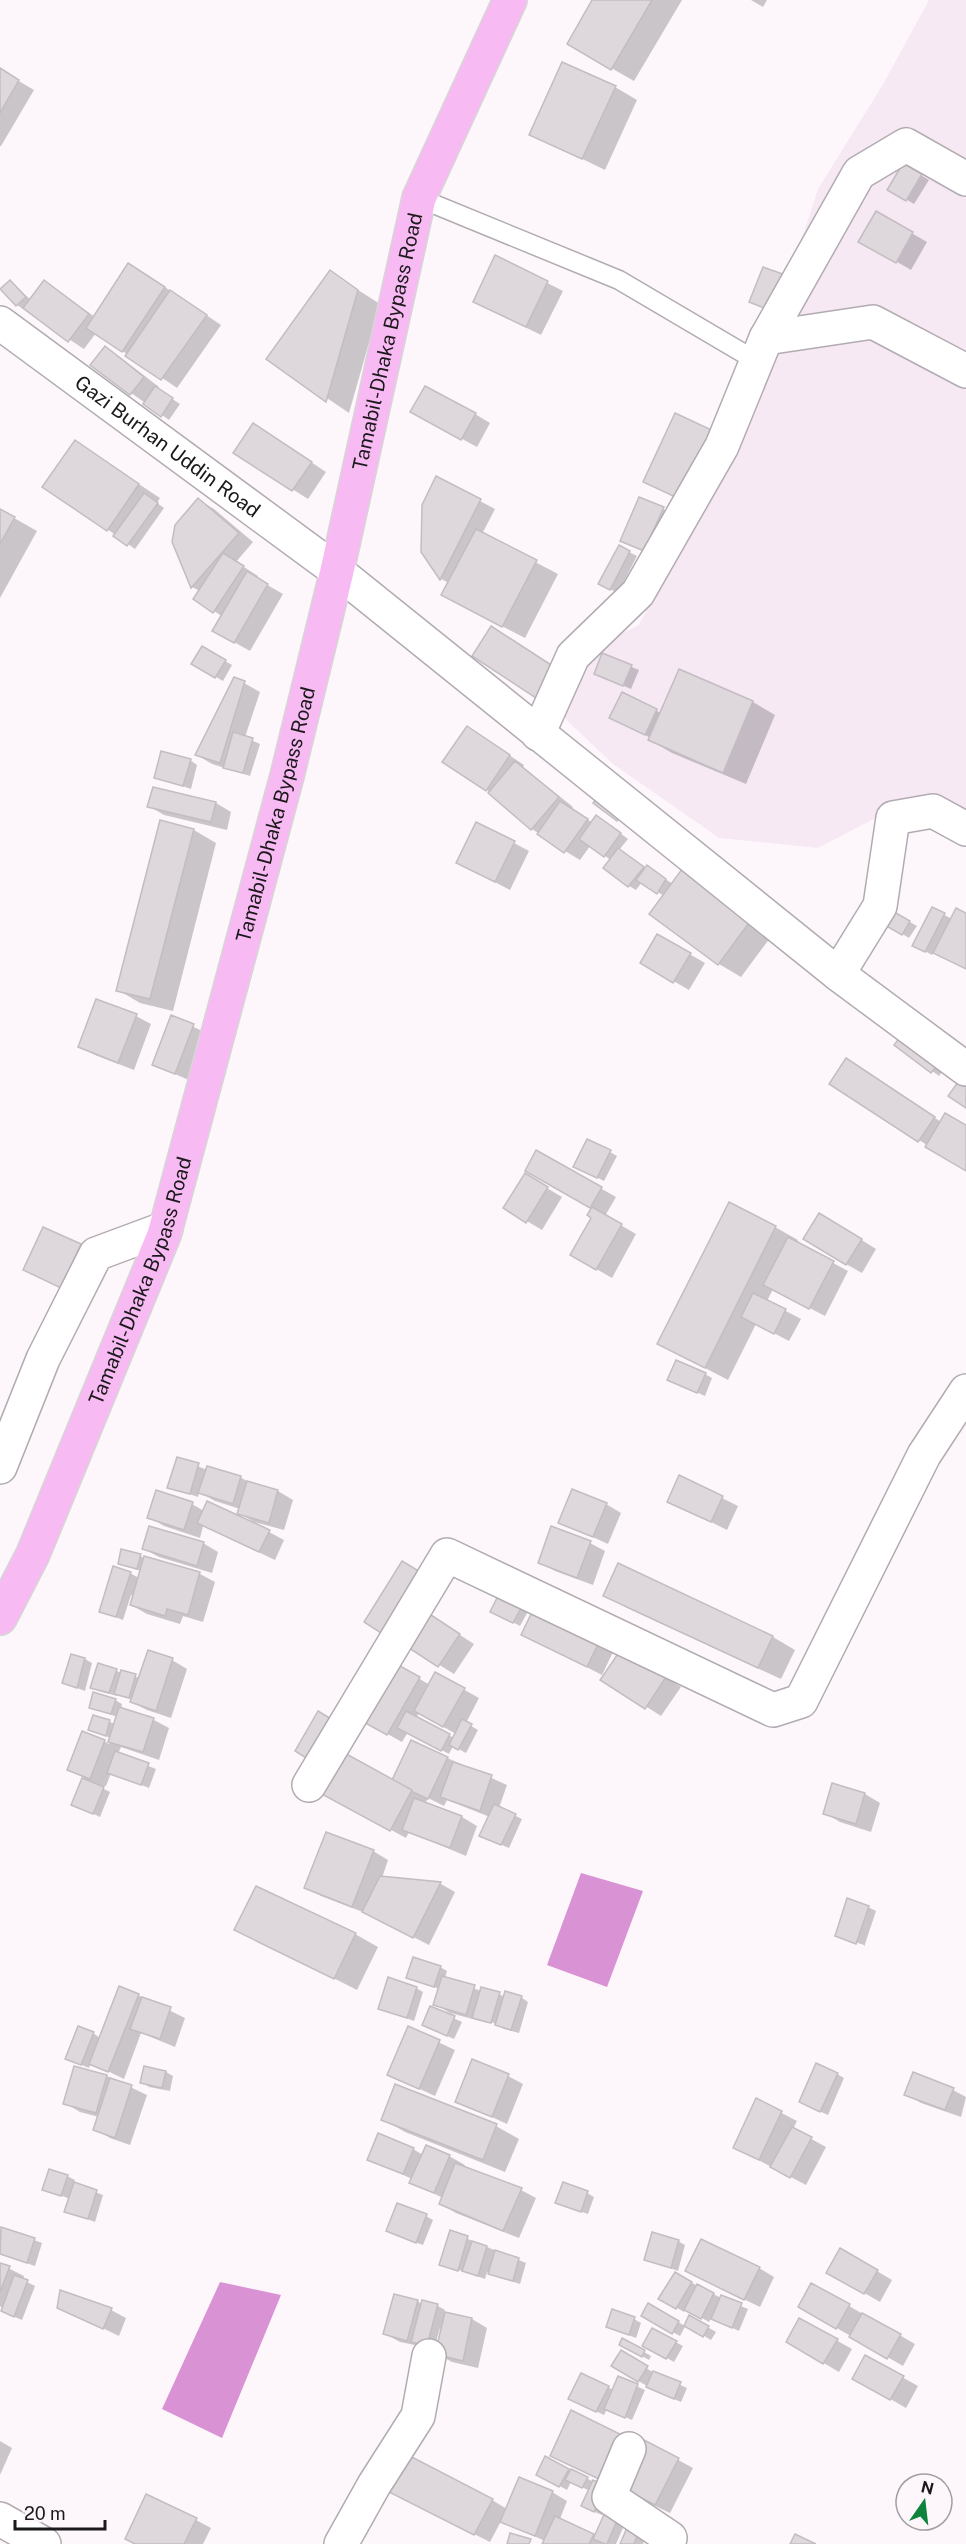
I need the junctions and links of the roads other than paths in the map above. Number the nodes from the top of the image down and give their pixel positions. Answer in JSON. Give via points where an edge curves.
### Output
{"nodes":[{"id":1,"x":510,"y":0,"type":"edge"},
{"id":2,"x":966,"y":179,"type":"edge"},
{"id":3,"x":419,"y":198,"type":"junction"},
{"id":4,"x":0,"y":322,"type":"edge"},
{"id":5,"x":757,"y":347,"type":"junction"},
{"id":6,"x":966,"y":371,"type":"edge"},
{"id":7,"x":337,"y":571,"type":"junction"},
{"id":8,"x":538,"y":734,"type":"junction"},
{"id":9,"x":966,"y":829,"type":"edge"},
{"id":10,"x":838,"y":974,"type":"junction"},
{"id":11,"x":966,"y":1069,"type":"edge"},
{"id":12,"x":166,"y":1228,"type":"junction"},
{"id":13,"x":966,"y":1391,"type":"edge"},
{"id":14,"x":0,"y":1467,"type":"edge"},
{"id":15,"x":0,"y":1618,"type":"edge"},
{"id":16,"x":309,"y":1785,"type":"dead end"},
{"id":17,"x":429,"y":2356,"type":"dead end"},
{"id":18,"x":629,"y":2449,"type":"dead end"},
{"id":19,"x":0,"y":2519,"type":"edge"},
{"id":20,"x":44,"y":2544,"type":"edge"},
{"id":21,"x":341,"y":2544,"type":"edge"},
{"id":22,"x":667,"y":2544,"type":"edge"}],
"edges":[{"from":1,"to":3,"type":"highway","name":"Tamabil-Dhaka Bypass Road"},
{"from":2,"to":5,"type":"street","via":[[906,145],[859,173]]},
{"from":3,"to":5,"type":"lane","via":[[619,280]]},
{"from":3,"to":7,"type":"highway","name":"Tamabil-Dhaka Bypass Road"},
{"from":4,"to":7,"type":"street","name":"Gazi Burhan Uddin Road"},
{"from":5,"to":6,"type":"street","via":[[873,322]]},
{"from":5,"to":8,"type":"street","via":[[722,446],[638,592],[573,656]]},
{"from":7,"to":8,"type":"street","name":"Gazi Burhan Uddin Road"},
{"from":7,"to":12,"type":"highway","name":"Tamabil-Dhaka Bypass Road","via":[[287,776]]},
{"from":8,"to":10,"type":"street","name":"Gazi Burhan Uddin Road"},
{"from":9,"to":10,"type":"street","via":[[933,811],[893,818],[880,906]]},
{"from":10,"to":11,"type":"street","name":"Gazi Burhan Uddin Road"},
{"from":12,"to":14,"type":"street","via":[[96,1254],[43,1359]]},
{"from":12,"to":15,"type":"highway","name":"Tamabil-Dhaka Bypass Road","via":[[33,1554]]},
{"from":13,"to":16,"type":"street","via":[[924,1455],[801,1701],[773,1710],[447,1556]]},
{"from":17,"to":21,"type":"street","via":[[418,2416]]},
{"from":18,"to":22,"type":"street","via":[[609,2497],[670,2538]]},
{"from":19,"to":20,"type":"street"}]}
